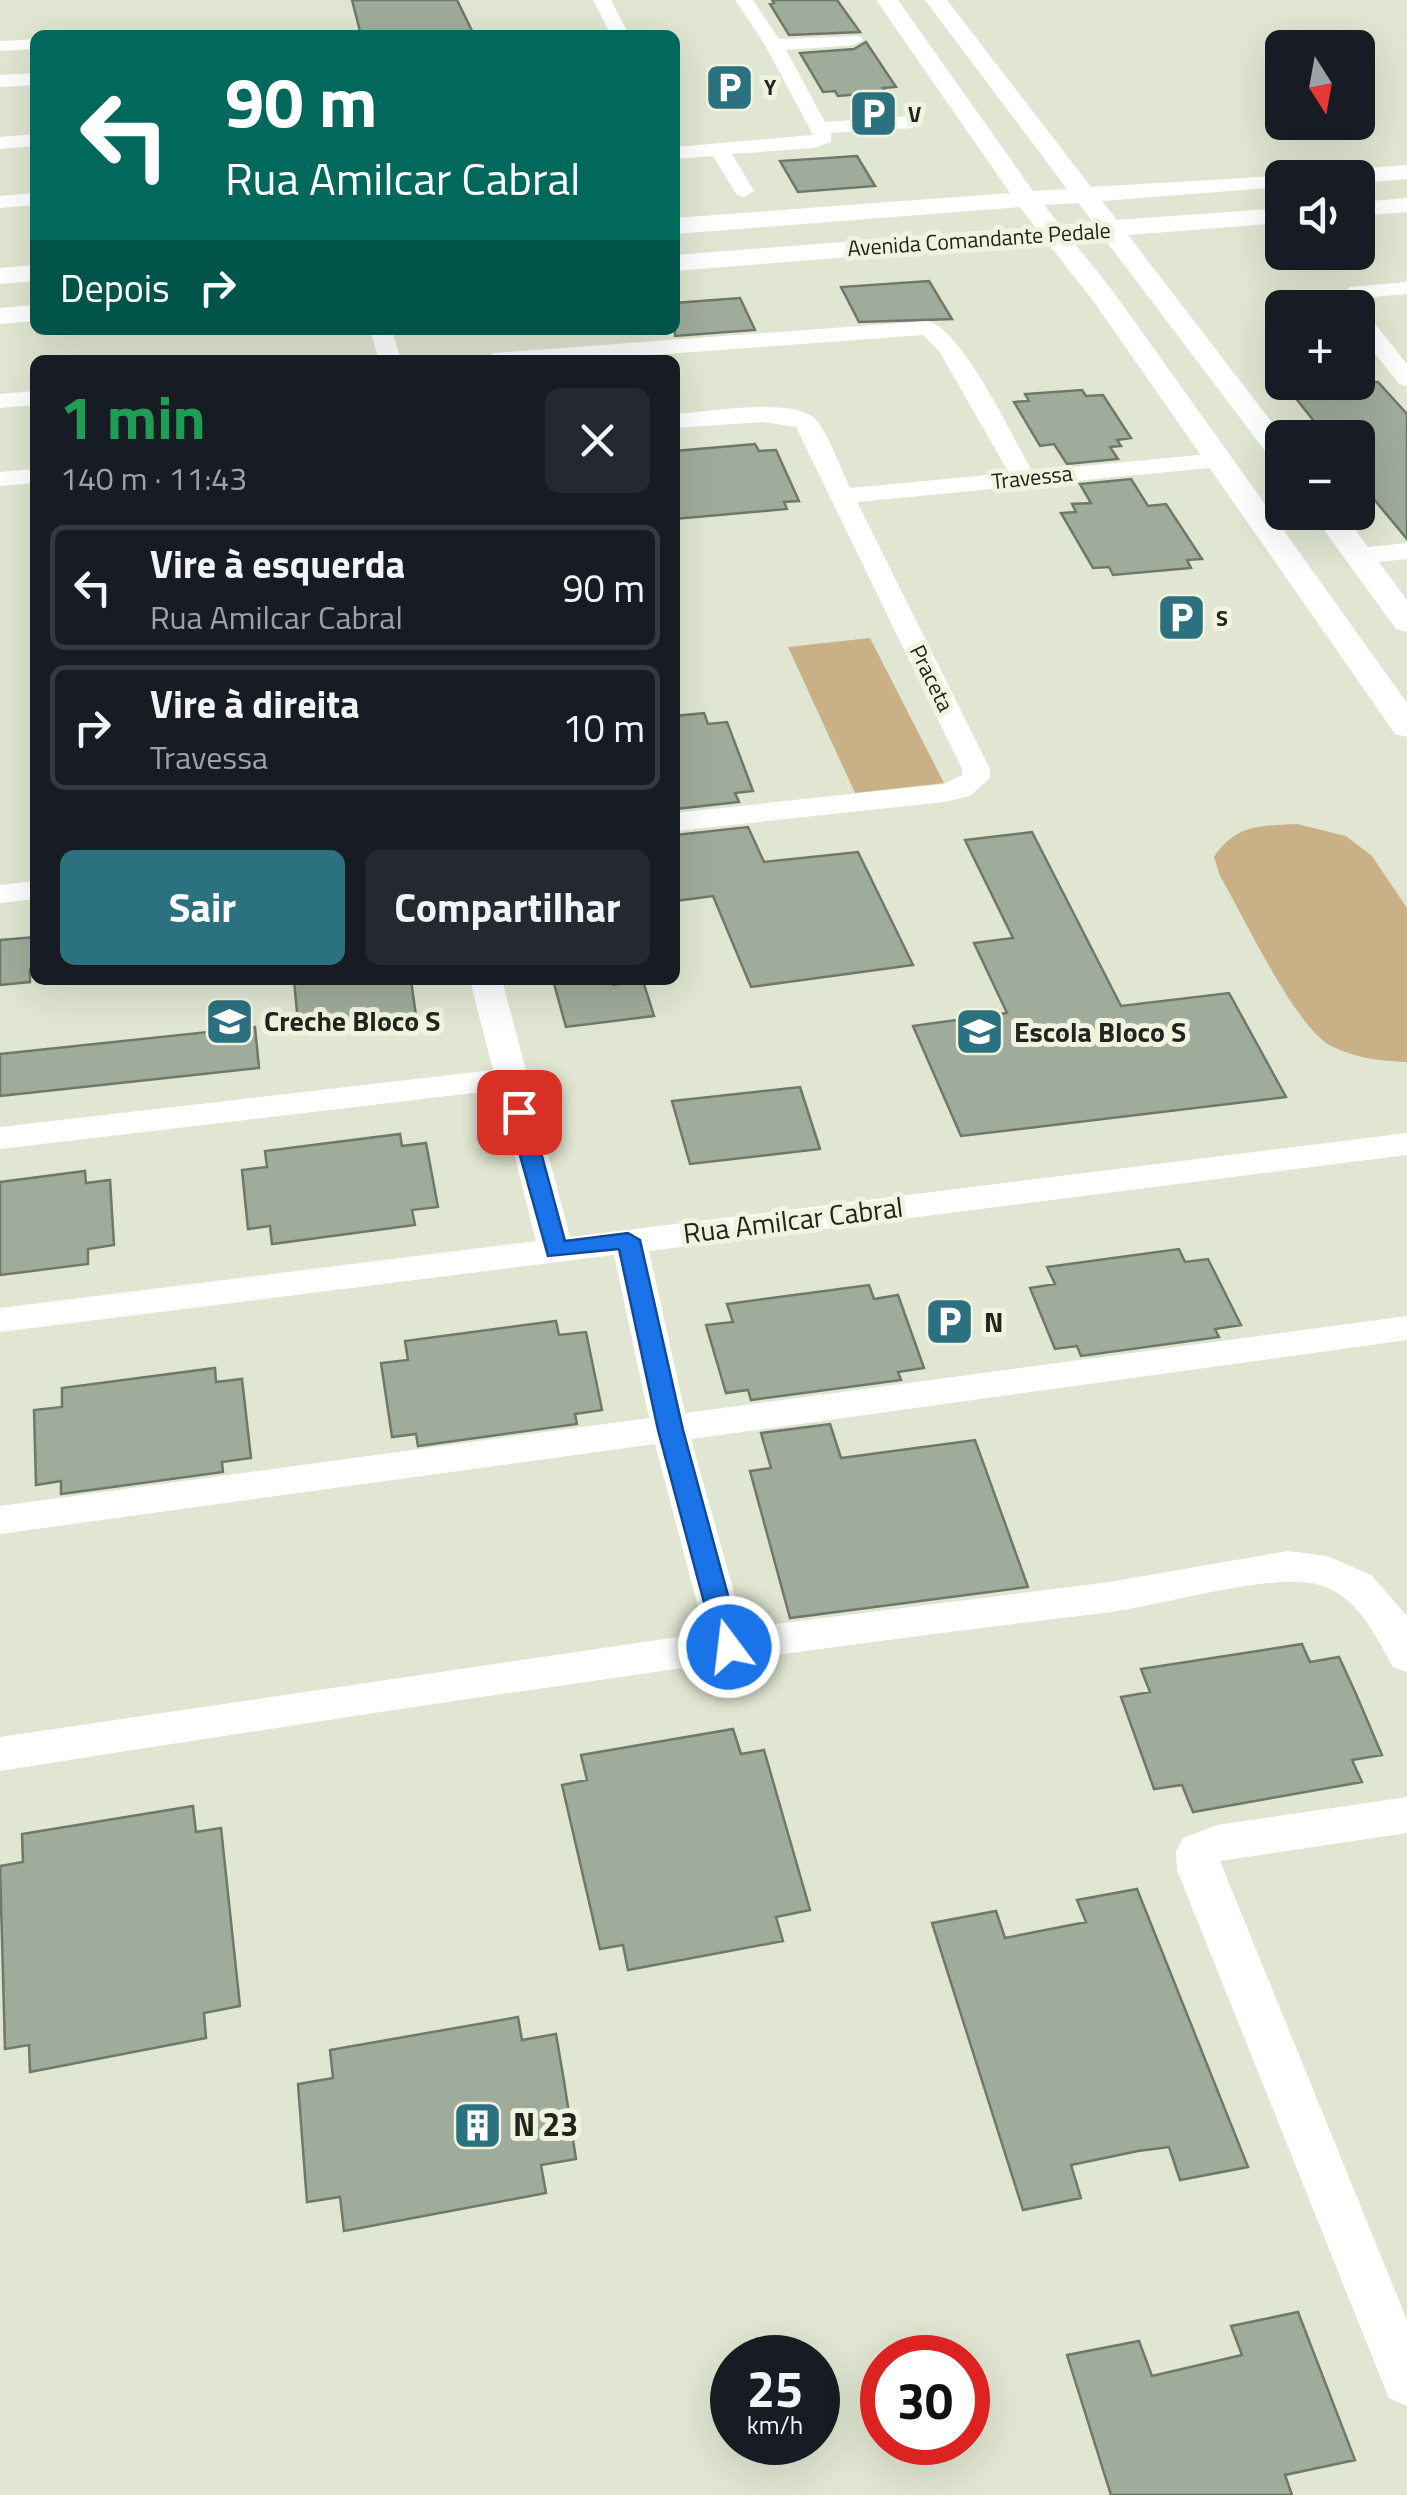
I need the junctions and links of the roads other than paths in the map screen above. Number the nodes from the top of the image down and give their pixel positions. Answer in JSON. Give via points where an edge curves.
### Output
{"nodes":[{"id":1,"x":602,"y":0,"type":"edge"},
{"id":2,"x":744,"y":0,"type":"edge"},
{"id":3,"x":888,"y":0,"type":"edge"},
{"id":4,"x":936,"y":0,"type":"edge"},
{"id":5,"x":617,"y":30,"type":"edge"},
{"id":6,"x":854,"y":40,"type":"dead end"},
{"id":7,"x":30,"y":44,"type":"edge"},
{"id":8,"x":774,"y":45,"type":"junction"},
{"id":9,"x":0,"y":46,"type":"edge"},
{"id":10,"x":30,"y":79,"type":"edge"},
{"id":11,"x":0,"y":81,"type":"edge"},
{"id":12,"x":912,"y":122,"type":"dead end"},
{"id":13,"x":819,"y":128,"type":"junction"},
{"id":14,"x":30,"y":140,"type":"edge"},
{"id":15,"x":0,"y":142,"type":"edge"},
{"id":16,"x":719,"y":150,"type":"junction"},
{"id":17,"x":680,"y":153,"type":"edge"},
{"id":18,"x":1407,"y":172,"type":"edge"},
{"id":19,"x":1375,"y":174,"type":"edge"},
{"id":20,"x":1265,"y":181,"type":"edge"},
{"id":21,"x":1178,"y":188,"type":"junction"},
{"id":22,"x":744,"y":191,"type":"dead end"},
{"id":23,"x":1086,"y":196,"type":"junction"},
{"id":24,"x":30,"y":200,"type":"edge"},
{"id":25,"x":1027,"y":200,"type":"junction"},
{"id":26,"x":0,"y":202,"type":"edge"},
{"id":27,"x":1407,"y":205,"type":"edge"},
{"id":28,"x":914,"y":208,"type":"junction"},
{"id":29,"x":1375,"y":208,"type":"edge"},
{"id":30,"x":1265,"y":217,"type":"edge"},
{"id":31,"x":1203,"y":222,"type":"junction"},
{"id":32,"x":680,"y":226,"type":"edge"},
{"id":33,"x":1112,"y":229,"type":"junction"},
{"id":34,"x":1054,"y":234,"type":"junction"},
{"id":35,"x":943,"y":242,"type":"junction"},
{"id":36,"x":680,"y":263,"type":"edge"},
{"id":37,"x":30,"y":273,"type":"edge"},
{"id":38,"x":0,"y":276,"type":"edge"},
{"id":39,"x":1407,"y":288,"type":"edge"},
{"id":40,"x":1375,"y":292,"type":"edge"},
{"id":41,"x":30,"y":313,"type":"edge"},
{"id":42,"x":0,"y":316,"type":"edge"},
{"id":43,"x":1375,"y":339,"type":"edge"},
{"id":44,"x":561,"y":355,"type":"edge"},
{"id":45,"x":1407,"y":379,"type":"edge"},
{"id":46,"x":30,"y":399,"type":"edge"},
{"id":47,"x":0,"y":402,"type":"edge"},
{"id":48,"x":680,"y":422,"type":"edge"},
{"id":49,"x":1265,"y":432,"type":"edge"},
{"id":50,"x":1219,"y":460,"type":"junction"},
{"id":51,"x":30,"y":476,"type":"edge"},
{"id":52,"x":1024,"y":478,"type":"junction"},
{"id":53,"x":0,"y":479,"type":"edge"},
{"id":54,"x":844,"y":496,"type":"junction"},
{"id":55,"x":1339,"y":530,"type":"edge"},
{"id":56,"x":1407,"y":551,"type":"edge"},
{"id":57,"x":1358,"y":556,"type":"junction"},
{"id":58,"x":1407,"y":622,"type":"edge"},
{"id":59,"x":1407,"y":727,"type":"edge"},
{"id":60,"x":680,"y":821,"type":"edge"},
{"id":61,"x":30,"y":891,"type":"edge"},
{"id":62,"x":0,"y":894,"type":"edge"},
{"id":63,"x":487,"y":985,"type":"edge"},
{"id":64,"x":510,"y":1078,"type":"junction"},
{"id":65,"x":0,"y":1138,"type":"edge"},
{"id":66,"x":1407,"y":1144,"type":"edge"},
{"id":67,"x":628,"y":1240,"type":"junction"},
{"id":68,"x":556,"y":1250,"type":"junction"},
{"id":69,"x":0,"y":1320,"type":"edge"},
{"id":70,"x":1407,"y":1328,"type":"edge"},
{"id":71,"x":670,"y":1430,"type":"junction"},
{"id":72,"x":0,"y":1520,"type":"edge"},
{"id":73,"x":729,"y":1647,"type":"junction"},
{"id":74,"x":1407,"y":1656,"type":"edge"},
{"id":75,"x":0,"y":1754,"type":"edge"},
{"id":76,"x":1407,"y":1814,"type":"edge"},
{"id":77,"x":1407,"y":2381,"type":"edge"}],
"edges":[{"from":1,"to":5,"type":"street"},
{"from":2,"to":8,"type":"street"},
{"from":3,"to":25,"type":"street"},
{"from":4,"to":23,"type":"street"},
{"from":6,"to":8,"type":"street"},
{"from":7,"to":9,"type":"street"},
{"from":8,"to":13,"type":"street","via":[[817,107]]},
{"from":10,"to":11,"type":"street"},
{"from":12,"to":13,"type":"street"},
{"from":13,"to":16,"type":"street","via":[[824,138],[812,142]]},
{"from":14,"to":15,"type":"street"},
{"from":16,"to":17,"type":"street"},
{"from":16,"to":22,"type":"street"},
{"from":18,"to":19,"type":"street"},
{"from":20,"to":21,"type":"street","name":"Avenida Comandante Pedale"},
{"from":21,"to":23,"type":"street","name":"Avenida Comandante Pedale"},
{"from":21,"to":31,"type":"street","via":[[1177,206]]},
{"from":23,"to":25,"type":"street","name":"Avenida Comandante Pedale"},
{"from":23,"to":33,"type":"street"},
{"from":24,"to":26,"type":"street"},
{"from":25,"to":28,"type":"street","name":"Avenida Comandante Pedale"},
{"from":25,"to":34,"type":"street"},
{"from":27,"to":29,"type":"street"},
{"from":28,"to":32,"type":"street","name":"Avenida Comandante Pedale"},
{"from":28,"to":35,"type":"street","via":[[954,220],[956,230]]},
{"from":30,"to":31,"type":"street","name":"Avenida Comandante Pedale"},
{"from":31,"to":33,"type":"street","name":"Avenida Comandante Pedale"},
{"from":33,"to":34,"type":"street","name":"Avenida Comandante Pedale"},
{"from":33,"to":49,"type":"street"},
{"from":34,"to":35,"type":"street","name":"Avenida Comandante Pedale"},
{"from":34,"to":50,"type":"street"},
{"from":35,"to":36,"type":"street","name":"Avenida Comandante Pedale"},
{"from":37,"to":38,"type":"street"},
{"from":39,"to":40,"type":"street"},
{"from":41,"to":42,"type":"street"},
{"from":43,"to":45,"type":"street"},
{"from":44,"to":52,"type":"street","via":[[928,328],[948,346]]},
{"from":46,"to":47,"type":"street"},
{"from":48,"to":54,"type":"street","name":"Praceta","via":[[800,418]]},
{"from":50,"to":52,"type":"street","name":"Travessa"},
{"from":50,"to":59,"type":"street"},
{"from":51,"to":53,"type":"street"},
{"from":52,"to":54,"type":"street","name":"Travessa"},
{"from":54,"to":60,"type":"street","name":"Praceta","via":[[976,778],[944,793]]},
{"from":55,"to":57,"type":"street"},
{"from":56,"to":57,"type":"street"},
{"from":57,"to":58,"type":"street"},
{"from":61,"to":62,"type":"street"},
{"from":63,"to":64,"type":"street"},
{"from":64,"to":65,"type":"street"},
{"from":64,"to":68,"type":"street"},
{"from":66,"to":67,"type":"street","name":"Rua Amilcar Cabral"},
{"from":67,"to":68,"type":"street","name":"Rua Amilcar Cabral"},
{"from":67,"to":71,"type":"street"},
{"from":68,"to":69,"type":"street","name":"Rua Amilcar Cabral"},
{"from":70,"to":71,"type":"street"},
{"from":71,"to":72,"type":"street"},
{"from":71,"to":73,"type":"street"},
{"from":73,"to":74,"type":"street","via":[[1109,1598],[1288,1566],[1327,1572],[1357,1586],[1389,1620]]},
{"from":73,"to":75,"type":"street"},
{"from":76,"to":77,"type":"street","via":[[1198,1851],[1199,1870]]}]}
